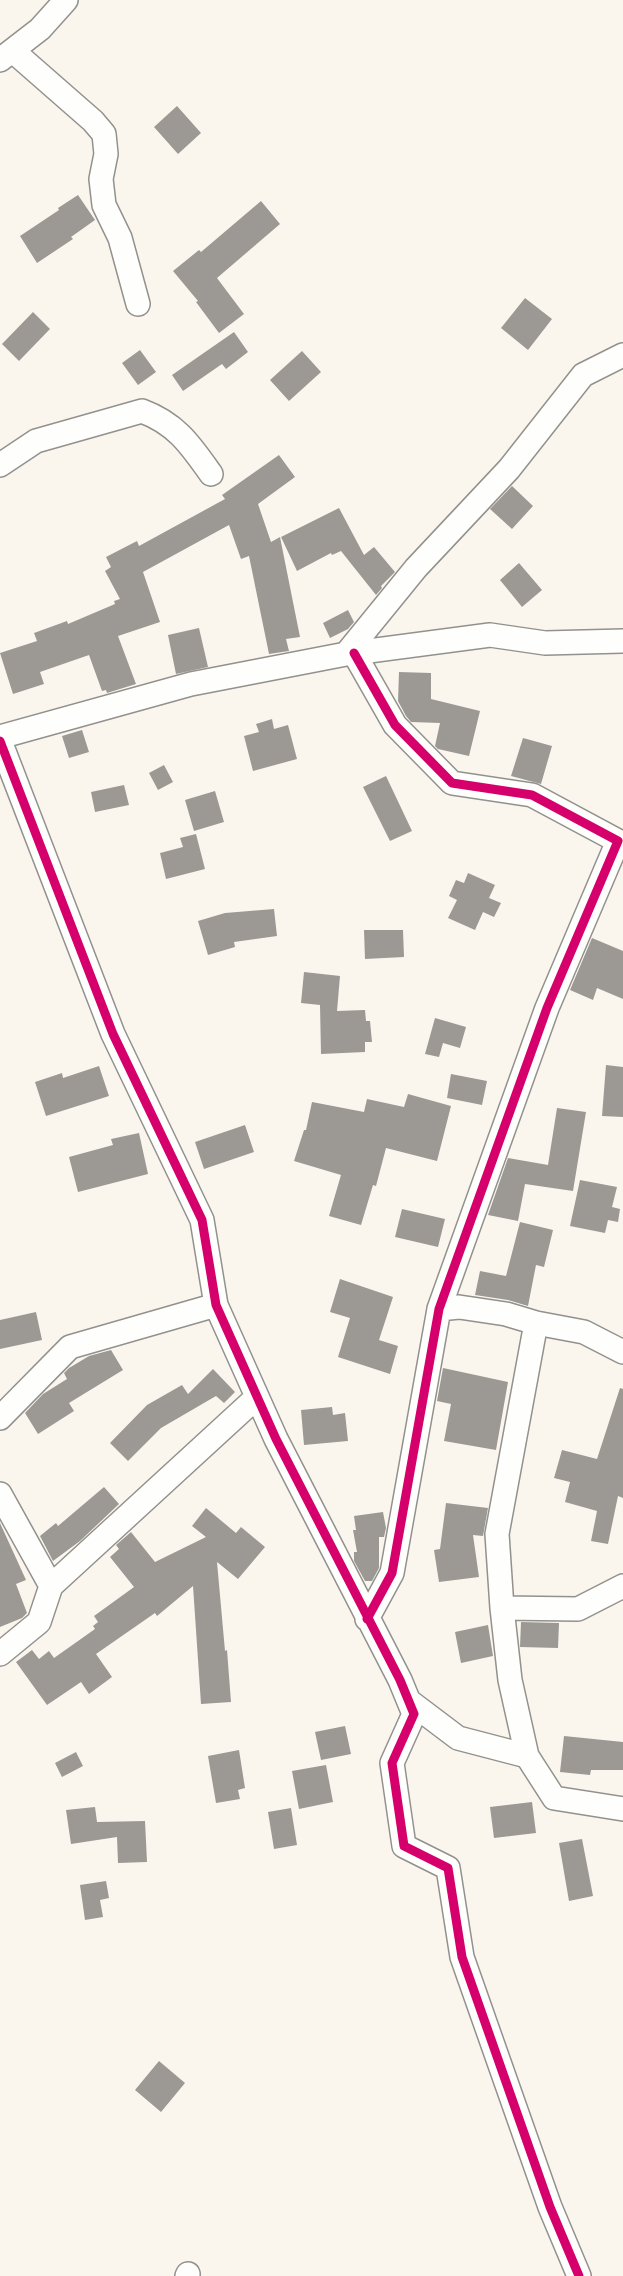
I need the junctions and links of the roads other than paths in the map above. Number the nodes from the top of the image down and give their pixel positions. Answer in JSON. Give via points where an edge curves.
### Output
{"nodes":[{"id":1,"x":66,"y":0,"type":"edge"},
{"id":2,"x":7,"y":55,"type":"edge"},
{"id":3,"x":138,"y":304,"type":"dead end"},
{"id":4,"x":623,"y":355,"type":"edge"},
{"id":5,"x":0,"y":465,"type":"edge"},
{"id":6,"x":211,"y":474,"type":"dead end"},
{"id":7,"x":623,"y":640,"type":"edge"},
{"id":8,"x":350,"y":653,"type":"junction"},
{"id":9,"x":0,"y":739,"type":"edge"},
{"id":10,"x":216,"y":1305,"type":"junction"},
{"id":11,"x":439,"y":1309,"type":"junction"},
{"id":12,"x":536,"y":1323,"type":"junction"},
{"id":13,"x":620,"y":1344,"type":"edge"},
{"id":14,"x":257,"y":1397,"type":"junction"},
{"id":15,"x":0,"y":1418,"type":"edge"},
{"id":16,"x":0,"y":1494,"type":"edge"},
{"id":17,"x":51,"y":1586,"type":"junction"},
{"id":18,"x":623,"y":1586,"type":"edge"},
{"id":19,"x":502,"y":1608,"type":"junction"},
{"id":20,"x":367,"y":1619,"type":"junction"},
{"id":21,"x":0,"y":1654,"type":"edge"},
{"id":22,"x":409,"y":1701,"type":"junction"},
{"id":23,"x":527,"y":1756,"type":"junction"},
{"id":24,"x":623,"y":1809,"type":"edge"},
{"id":25,"x":579,"y":2276,"type":"edge"}],
"edges":[{"from":1,"to":2,"type":"street"},
{"from":2,"to":3,"type":"street","via":[[104,134],[104,205],[120,238]]},
{"from":4,"to":8,"type":"street","via":[[583,375],[509,469],[416,568]]},
{"from":5,"to":6,"type":"street","via":[[36,441],[142,411],[159,417],[186,439]]},
{"from":7,"to":8,"type":"street","via":[[545,643],[490,635]]},
{"from":8,"to":9,"type":"street","via":[[191,684]]},
{"from":8,"to":11,"type":"street","via":[[394,725],[452,783],[532,795],[618,841],[547,1008]]},
{"from":9,"to":10,"type":"street","via":[[113,1034],[202,1220]]},
{"from":10,"to":14,"type":"street"},
{"from":10,"to":15,"type":"street","via":[[70,1347]]},
{"from":11,"to":12,"type":"street","via":[[495,1311]]},
{"from":11,"to":20,"type":"street","via":[[392,1573]]},
{"from":12,"to":13,"type":"street"},
{"from":12,"to":19,"type":"street","via":[[497,1534]]},
{"from":14,"to":17,"type":"street"},
{"from":14,"to":20,"type":"street"},
{"from":16,"to":17,"type":"street"},
{"from":17,"to":21,"type":"street","via":[[39,1622]]},
{"from":18,"to":19,"type":"street","via":[[579,1609]]},
{"from":19,"to":23,"type":"street","via":[[510,1680]]},
{"from":20,"to":22,"type":"street"},
{"from":22,"to":23,"type":"street","via":[[458,1738]]},
{"from":22,"to":25,"type":"street","via":[[414,1714],[392,1763],[404,1846],[448,1868],[462,1957]]},
{"from":23,"to":24,"type":"street","via":[[554,1798]]}]}
